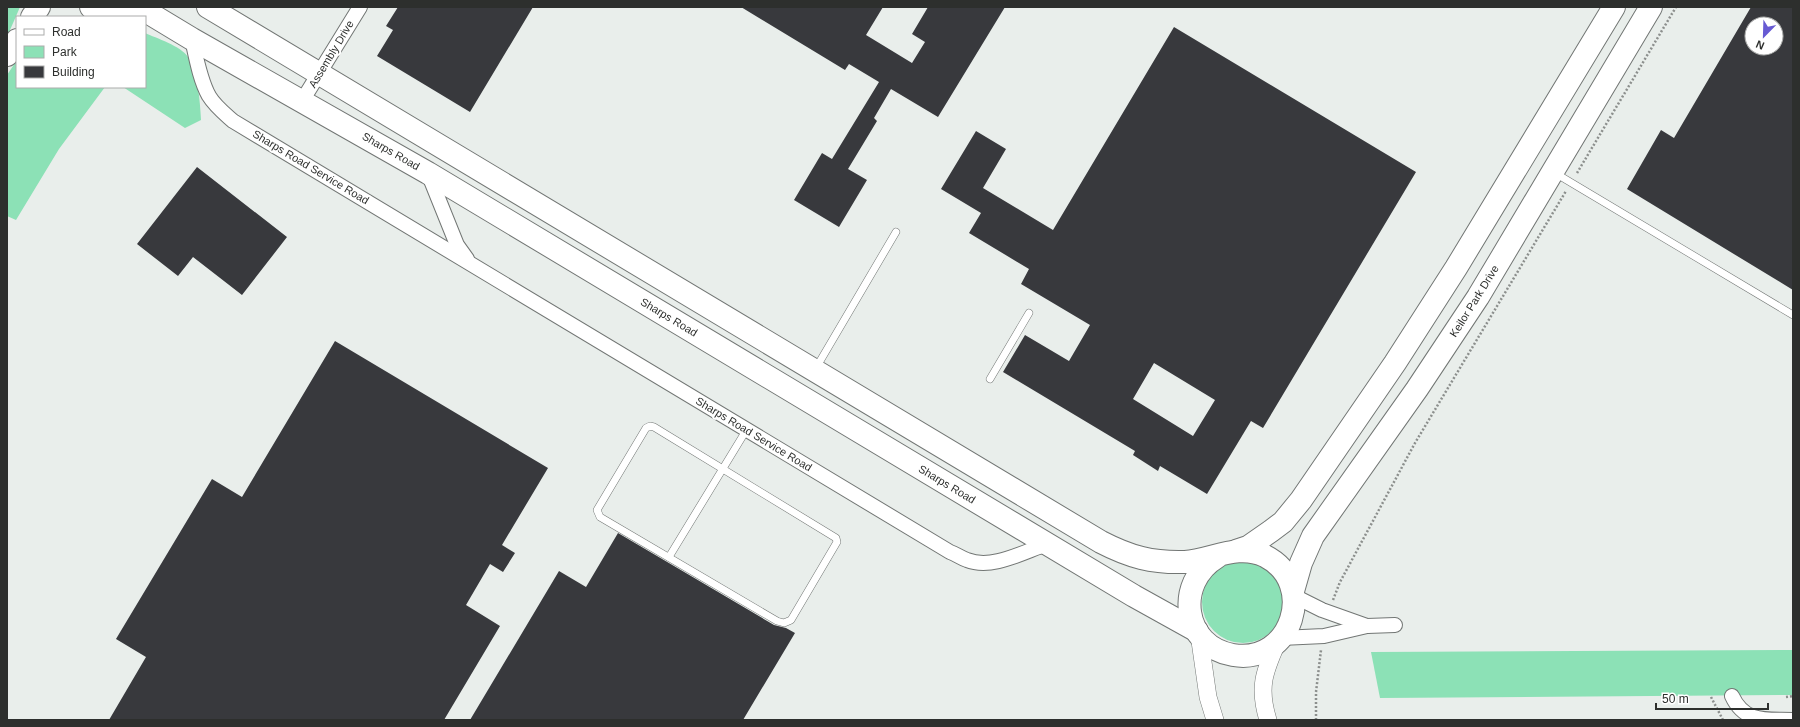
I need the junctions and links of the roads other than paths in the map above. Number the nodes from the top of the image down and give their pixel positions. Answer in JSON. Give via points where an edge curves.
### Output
{"nodes":[{"id":1,"x":39,"y":7,"type":"edge"},
{"id":2,"x":91,"y":7,"type":"edge"},
{"id":3,"x":139,"y":7,"type":"edge"},
{"id":4,"x":208,"y":7,"type":"edge"},
{"id":5,"x":360,"y":7,"type":"edge"},
{"id":6,"x":1614,"y":7,"type":"edge"},
{"id":7,"x":1651,"y":7,"type":"edge"},
{"id":8,"x":33,"y":16,"type":"edge"},
{"id":9,"x":129,"y":16,"type":"edge"},
{"id":10,"x":146,"y":20,"type":"edge"},
{"id":11,"x":173,"y":27,"type":"junction"},
{"id":12,"x":192,"y":39,"type":"junction"},
{"id":13,"x":16,"y":42,"type":"edge"},
{"id":14,"x":7,"y":55,"type":"edge"},
{"id":15,"x":319,"y":74,"type":"junction"},
{"id":16,"x":302,"y":101,"type":"junction"},
{"id":17,"x":1552,"y":171,"type":"junction"},
{"id":18,"x":428,"y":173,"type":"junction"},
{"id":19,"x":896,"y":232,"type":"dead end"},
{"id":20,"x":470,"y":263,"type":"junction"},
{"id":21,"x":1029,"y":313,"type":"dead end"},
{"id":22,"x":1793,"y":316,"type":"edge"},
{"id":23,"x":815,"y":369,"type":"junction"},
{"id":24,"x":990,"y":380,"type":"dead end"},
{"id":25,"x":747,"y":429,"type":"junction"},
{"id":26,"x":723,"y":469,"type":"junction"},
{"id":27,"x":1047,"y":544,"type":"junction"},
{"id":28,"x":1226,"y":554,"type":"junction"},
{"id":29,"x":669,"y":557,"type":"junction"},
{"id":30,"x":1293,"y":594,"type":"junction"},
{"id":31,"x":1395,"y":625,"type":"dead end"},
{"id":32,"x":1367,"y":626,"type":"junction"},
{"id":33,"x":1198,"y":633,"type":"junction"},
{"id":34,"x":1279,"y":640,"type":"junction"},
{"id":35,"x":1732,"y":696,"type":"dead end"},
{"id":36,"x":1758,"y":719,"type":"edge"},
{"id":37,"x":1216,"y":720,"type":"edge"},
{"id":38,"x":1268,"y":720,"type":"edge"},
{"id":39,"x":1793,"y":720,"type":"edge"}],
"edges":[{"from":1,"to":8,"type":"main road"},
{"from":2,"to":9,"type":"main road"},
{"from":3,"to":11,"type":"main road","name":"Sharps Road"},
{"from":4,"to":15,"type":"main road"},
{"from":5,"to":15,"type":"street","name":"Assembly Drive"},
{"from":6,"to":28,"type":"main road","via":[[1456,268],[1395,363],[1301,500],[1283,522],[1259,540]]},
{"from":7,"to":17,"type":"main road","name":"Keilor Park Drive"},
{"from":10,"to":11,"type":"main road"},
{"from":11,"to":12,"type":"main road","name":"Sharps Road"},
{"from":12,"to":16,"type":"main road","name":"Sharps Road"},
{"from":12,"to":20,"type":"street","name":"Sharps Road Service Road","via":[[209,96],[224,113]]},
{"from":13,"to":14,"type":"main road"},
{"from":15,"to":16,"type":"street","name":"Assembly Drive"},
{"from":15,"to":23,"type":"main road"},
{"from":16,"to":18,"type":"main road","name":"Sharps Road"},
{"from":17,"to":22,"type":"lane"},
{"from":17,"to":30,"type":"main road","name":"Keilor Park Drive","via":[[1452,337],[1312,536]]},
{"from":18,"to":20,"type":"street","name":"Sharps Road Service Road","via":[[457,245]]},
{"from":18,"to":27,"type":"main road","name":"Sharps Road"},
{"from":19,"to":23,"type":"lane"},
{"from":20,"to":25,"type":"street","name":"Sharps Road Service Road"},
{"from":21,"to":24,"type":"lane"},
{"from":23,"to":28,"type":"main road","via":[[1124,554],[1154,561],[1186,562]]},
{"from":25,"to":26,"type":"lane"},
{"from":25,"to":27,"type":"street","name":"Sharps Road Service Road","via":[[967,561],[993,563]]},
{"from":26,"to":29,"type":"lane"},
{"from":26,"to":29,"type":"lane","via":[[654,427],[646,428],[638,441],[597,513]]},
{"from":26,"to":29,"type":"lane","via":[[836,538],[837,542],[790,620],[784,623],[777,620]]},
{"from":27,"to":33,"type":"main road","name":"Sharps Road"},
{"from":28,"to":30,"type":"main road","via":[[1258,554],[1272,560],[1287,577]]},
{"from":28,"to":33,"type":"main road","via":[[1200,571],[1191,590],[1190,611]]},
{"from":30,"to":32,"type":"street","via":[[1329,612]]},
{"from":30,"to":34,"type":"main road","via":[[1292,619]]},
{"from":31,"to":32,"type":"street"},
{"from":32,"to":34,"type":"street","via":[[1324,636]]},
{"from":33,"to":34,"type":"main road","via":[[1212,646],[1227,654],[1236,655],[1254,654],[1270,648]]},
{"from":33,"to":37,"type":"street","via":[[1208,697]]},
{"from":34,"to":38,"type":"street","via":[[1262,681],[1262,697]]},
{"from":35,"to":36,"type":"street","via":[[1740,709]]},
{"from":36,"to":39,"type":"street"}]}
